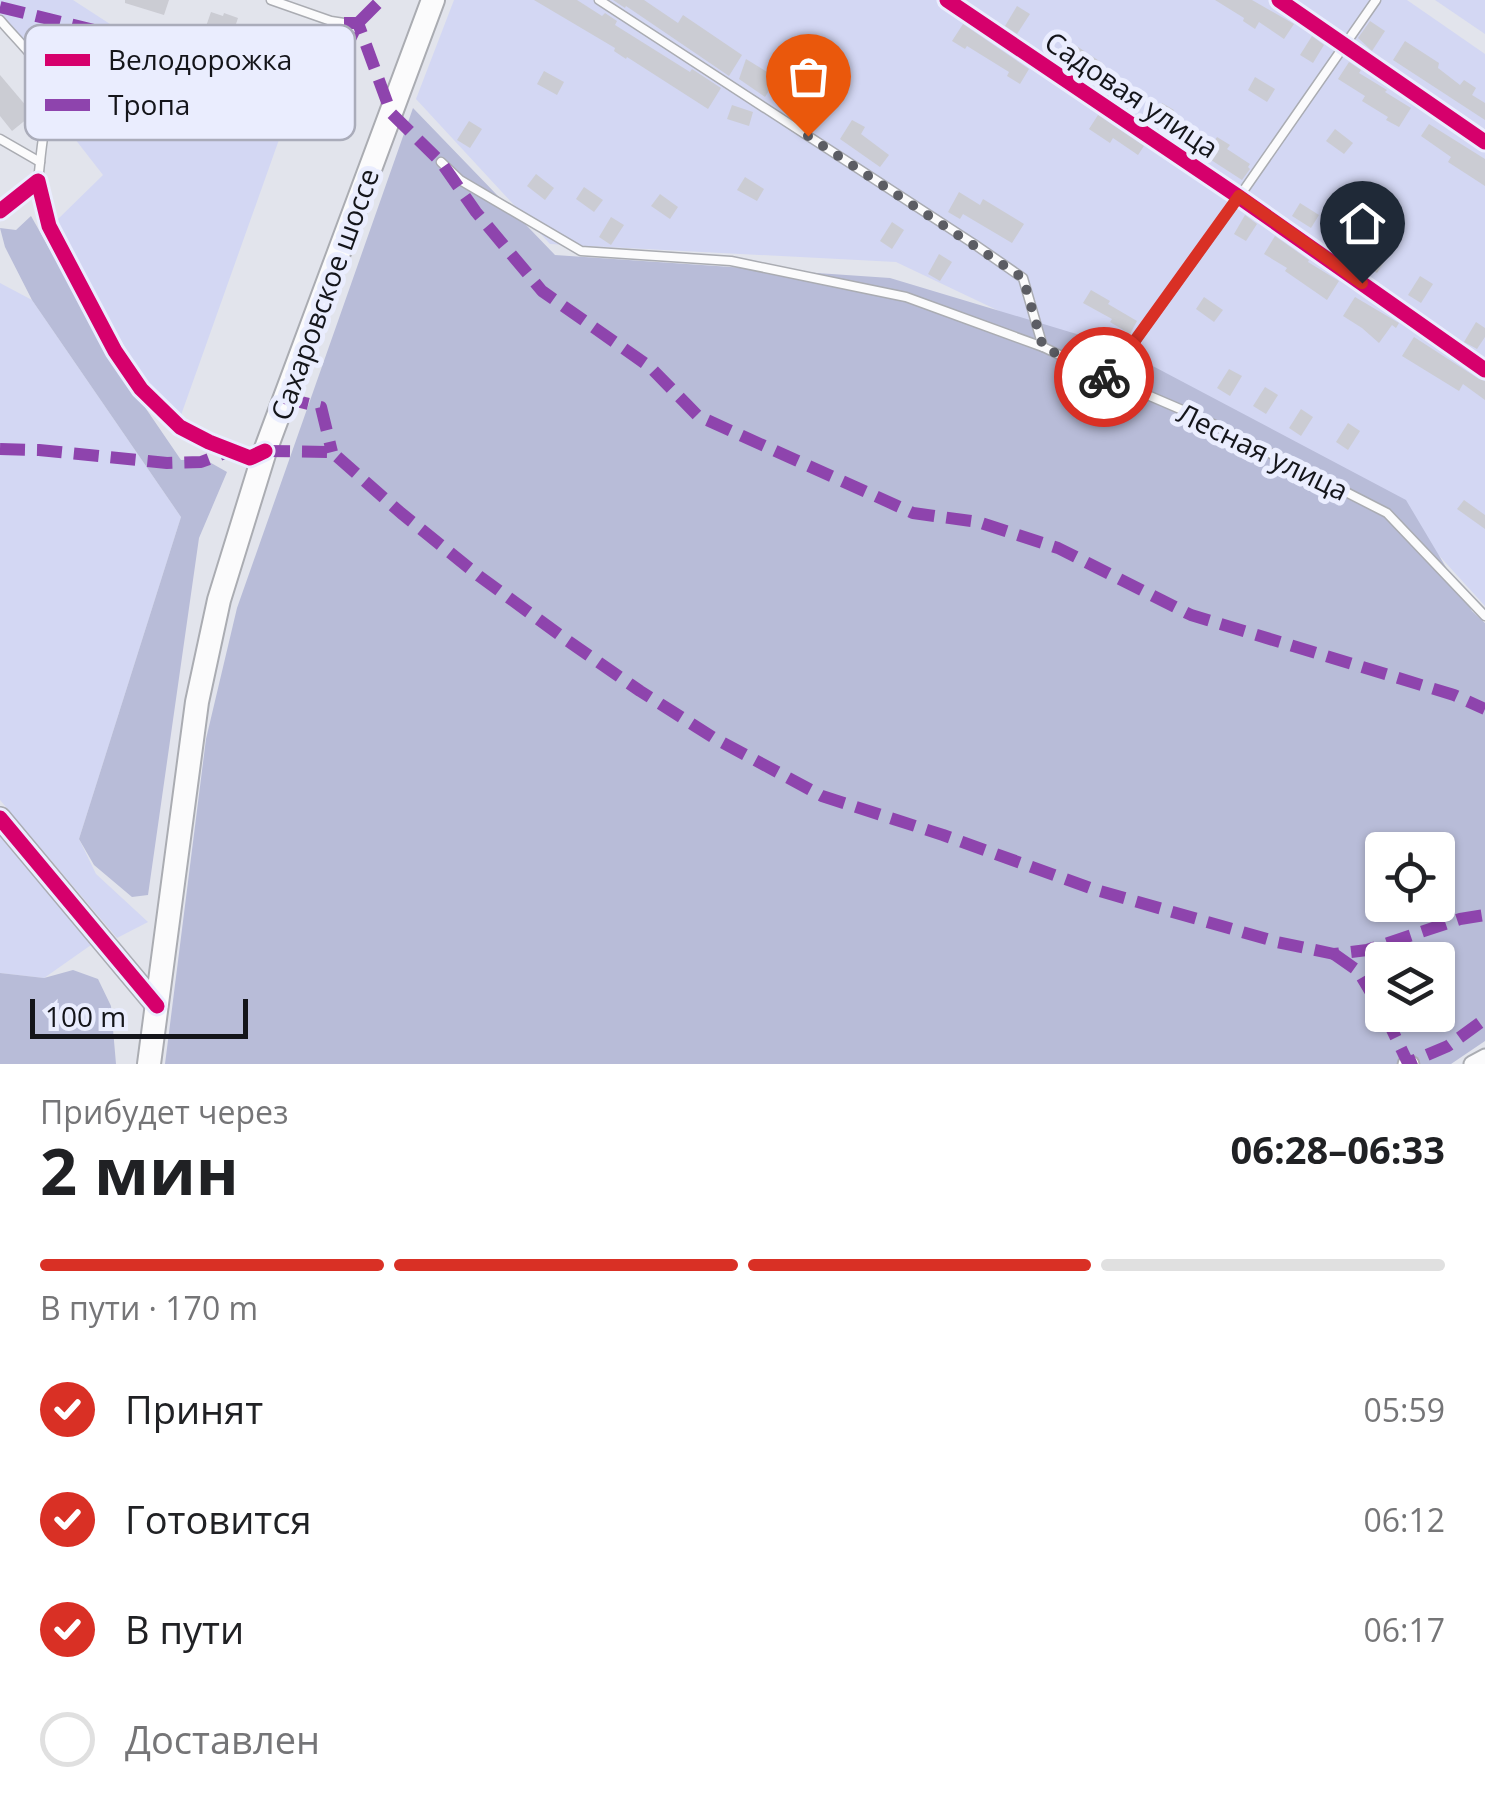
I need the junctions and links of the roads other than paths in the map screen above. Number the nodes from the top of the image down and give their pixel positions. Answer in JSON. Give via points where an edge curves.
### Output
{"nodes":[{"id":1,"x":271,"y":0,"type":"edge"},
{"id":2,"x":433,"y":0,"type":"edge"},
{"id":3,"x":599,"y":0,"type":"edge"},
{"id":4,"x":947,"y":0,"type":"edge"},
{"id":5,"x":1279,"y":0,"type":"edge"},
{"id":6,"x":1376,"y":0,"type":"edge"},
{"id":7,"x":0,"y":20,"type":"edge"},
{"id":8,"x":344,"y":22,"type":"dead end"},
{"id":9,"x":1345,"y":44,"type":"junction"},
{"id":10,"x":25,"y":50,"type":"edge"},
{"id":11,"x":0,"y":139,"type":"edge"},
{"id":12,"x":43,"y":140,"type":"edge"},
{"id":13,"x":1485,"y":142,"type":"edge"},
{"id":14,"x":40,"y":162,"type":"junction"},
{"id":15,"x":441,"y":162,"type":"dead end"},
{"id":16,"x":38,"y":181,"type":"junction"},
{"id":17,"x":1239,"y":196,"type":"junction"},
{"id":18,"x":0,"y":211,"type":"edge"},
{"id":19,"x":1043,"y":347,"type":"junction"},
{"id":20,"x":1485,"y":370,"type":"edge"},
{"id":21,"x":1108,"y":378,"type":"junction"},
{"id":22,"x":265,"y":451,"type":"junction"},
{"id":23,"x":1485,"y":616,"type":"edge"},
{"id":24,"x":0,"y":818,"type":"edge"},
{"id":25,"x":156,"y":1006,"type":"junction"},
{"id":26,"x":1485,"y":1056,"type":"edge"},
{"id":27,"x":149,"y":1064,"type":"edge"},
{"id":28,"x":1472,"y":1064,"type":"edge"}],
"edges":[{"from":1,"to":8,"type":"lane"},
{"from":2,"to":22,"type":"main road","name":"Сахаровское шоссе"},
{"from":3,"to":19,"type":"lane","via":[[1023,278]]},
{"from":4,"to":17,"type":"street","name":"Садовая улица"},
{"from":5,"to":9,"type":"street"},
{"from":6,"to":9,"type":"lane"},
{"from":7,"to":10,"type":"lane"},
{"from":9,"to":13,"type":"street"},
{"from":9,"to":17,"type":"lane"},
{"from":11,"to":14,"type":"lane"},
{"from":12,"to":14,"type":"lane"},
{"from":14,"to":16,"type":"lane"},
{"from":15,"to":19,"type":"lane","name":"Лесная улица","via":[[581,251],[731,261],[906,297]]},
{"from":16,"to":18,"type":"street"},
{"from":16,"to":22,"type":"street","via":[[49,226],[147,396],[180,427],[209,442],[250,458]]},
{"from":17,"to":20,"type":"street","name":"Садовая улица"},
{"from":17,"to":21,"type":"lane"},
{"from":19,"to":21,"type":"lane","name":"Лесная улица"},
{"from":21,"to":23,"type":"lane","name":"Лесная улица","via":[[1387,513]]},
{"from":22,"to":25,"type":"main road","name":"Сахаровское шоссе","via":[[208,651]]},
{"from":24,"to":25,"type":"street"},
{"from":25,"to":27,"type":"main road","name":"Сахаровское шоссе"},
{"from":26,"to":28,"type":"street"}]}
